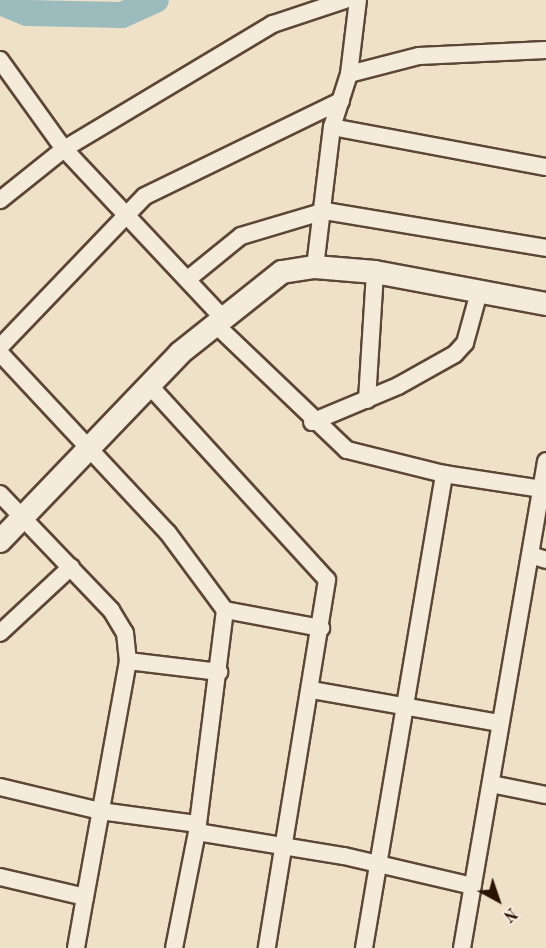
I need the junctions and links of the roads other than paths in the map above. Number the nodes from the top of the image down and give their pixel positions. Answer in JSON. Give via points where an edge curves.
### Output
{"nodes":[{"id":1,"x":345,"y":0,"type":"edge"},
{"id":2,"x":358,"y":0,"type":"edge"},
{"id":3,"x":546,"y":51,"type":"edge"},
{"id":4,"x":0,"y":60,"type":"edge"},
{"id":5,"x":349,"y":74,"type":"junction"},
{"id":6,"x":340,"y":101,"type":"junction"},
{"id":7,"x":332,"y":127,"type":"junction"},
{"id":8,"x":64,"y":149,"type":"junction"},
{"id":9,"x":546,"y":167,"type":"edge"},
{"id":10,"x":0,"y":200,"type":"edge"},
{"id":11,"x":325,"y":211,"type":"junction"},
{"id":12,"x":124,"y":213,"type":"junction"},
{"id":13,"x":546,"y":248,"type":"edge"},
{"id":14,"x":315,"y":267,"type":"junction"},
{"id":15,"x":375,"y":272,"type":"junction"},
{"id":16,"x":188,"y":279,"type":"junction"},
{"id":17,"x":479,"y":292,"type":"junction"},
{"id":18,"x":546,"y":304,"type":"edge"},
{"id":19,"x":217,"y":320,"type":"junction"},
{"id":20,"x":0,"y":347,"type":"edge"},
{"id":21,"x":0,"y":353,"type":"edge"},
{"id":22,"x":149,"y":386,"type":"junction"},
{"id":23,"x":366,"y":400,"type":"junction"},
{"id":24,"x":312,"y":422,"type":"junction"},
{"id":25,"x":89,"y":447,"type":"junction"},
{"id":26,"x":546,"y":461,"type":"edge"},
{"id":27,"x":444,"y":474,"type":"junction"},
{"id":28,"x":542,"y":489,"type":"junction"},
{"id":29,"x":0,"y":494,"type":"edge"},
{"id":30,"x":23,"y":518,"type":"junction"},
{"id":31,"x":0,"y":541,"type":"edge"},
{"id":32,"x":538,"y":557,"type":"edge"},
{"id":33,"x":71,"y":567,"type":"junction"},
{"id":34,"x":225,"y":610,"type":"junction"},
{"id":35,"x":321,"y":628,"type":"junction"},
{"id":36,"x":0,"y":633,"type":"edge"},
{"id":37,"x":128,"y":661,"type":"junction"},
{"id":38,"x":219,"y":672,"type":"junction"},
{"id":39,"x":312,"y":690,"type":"junction"},
{"id":40,"x":403,"y":704,"type":"junction"},
{"id":41,"x":499,"y":723,"type":"junction"},
{"id":42,"x":491,"y":784,"type":"junction"},
{"id":43,"x":0,"y":787,"type":"edge"},
{"id":44,"x":546,"y":795,"type":"edge"},
{"id":45,"x":100,"y":811,"type":"junction"},
{"id":46,"x":198,"y":828,"type":"junction"},
{"id":47,"x":284,"y":846,"type":"junction"},
{"id":48,"x":379,"y":867,"type":"junction"},
{"id":49,"x":0,"y":877,"type":"edge"},
{"id":50,"x":473,"y":886,"type":"junction"},
{"id":51,"x":85,"y":897,"type":"junction"},
{"id":52,"x":76,"y":948,"type":"edge"},
{"id":53,"x":174,"y":948,"type":"edge"},
{"id":54,"x":267,"y":948,"type":"edge"},
{"id":55,"x":364,"y":948,"type":"edge"},
{"id":56,"x":462,"y":948,"type":"edge"}],
"edges":[{"from":1,"to":8,"type":"street","via":[[273,24]]},
{"from":2,"to":5,"type":"street"},
{"from":3,"to":5,"type":"street","via":[[418,56]]},
{"from":4,"to":8,"type":"street"},
{"from":5,"to":6,"type":"street"},
{"from":6,"to":7,"type":"street"},
{"from":6,"to":12,"type":"street","via":[[202,165]]},
{"from":7,"to":9,"type":"street"},
{"from":7,"to":11,"type":"street"},
{"from":8,"to":10,"type":"street"},
{"from":8,"to":12,"type":"street"},
{"from":11,"to":13,"type":"street"},
{"from":11,"to":14,"type":"street"},
{"from":11,"to":16,"type":"street","via":[[241,236]]},
{"from":12,"to":16,"type":"street"},
{"from":12,"to":20,"type":"street"},
{"from":14,"to":15,"type":"main road"},
{"from":14,"to":19,"type":"main road","via":[[273,277]]},
{"from":15,"to":17,"type":"main road"},
{"from":15,"to":23,"type":"street"},
{"from":16,"to":19,"type":"street"},
{"from":17,"to":18,"type":"main road"},
{"from":17,"to":23,"type":"street","via":[[465,343],[455,354]]},
{"from":19,"to":22,"type":"main road"},
{"from":19,"to":24,"type":"street"},
{"from":21,"to":25,"type":"street"},
{"from":22,"to":25,"type":"main road"},
{"from":22,"to":35,"type":"street","via":[[322,571],[327,590]]},
{"from":23,"to":24,"type":"street"},
{"from":24,"to":27,"type":"street","via":[[346,450]]},
{"from":25,"to":30,"type":"main road"},
{"from":25,"to":34,"type":"street","via":[[168,533]]},
{"from":26,"to":28,"type":"street"},
{"from":27,"to":28,"type":"street"},
{"from":27,"to":40,"type":"street"},
{"from":28,"to":32,"type":"street"},
{"from":29,"to":30,"type":"street"},
{"from":30,"to":31,"type":"main road"},
{"from":30,"to":33,"type":"street"},
{"from":32,"to":41,"type":"street"},
{"from":33,"to":36,"type":"street"},
{"from":33,"to":37,"type":"street","via":[[119,621]]},
{"from":34,"to":35,"type":"street"},
{"from":34,"to":38,"type":"street"},
{"from":35,"to":39,"type":"street"},
{"from":37,"to":38,"type":"street"},
{"from":37,"to":45,"type":"street"},
{"from":38,"to":46,"type":"street"},
{"from":39,"to":40,"type":"street"},
{"from":39,"to":47,"type":"street"},
{"from":40,"to":41,"type":"street"},
{"from":40,"to":48,"type":"street"},
{"from":41,"to":42,"type":"street"},
{"from":42,"to":44,"type":"street"},
{"from":42,"to":50,"type":"street"},
{"from":43,"to":45,"type":"street"},
{"from":45,"to":46,"type":"street"},
{"from":45,"to":51,"type":"street"},
{"from":46,"to":47,"type":"street"},
{"from":46,"to":53,"type":"street"},
{"from":47,"to":48,"type":"street"},
{"from":47,"to":54,"type":"street"},
{"from":48,"to":50,"type":"street"},
{"from":48,"to":55,"type":"street"},
{"from":49,"to":51,"type":"street"},
{"from":50,"to":56,"type":"street"},
{"from":51,"to":52,"type":"street"}]}
